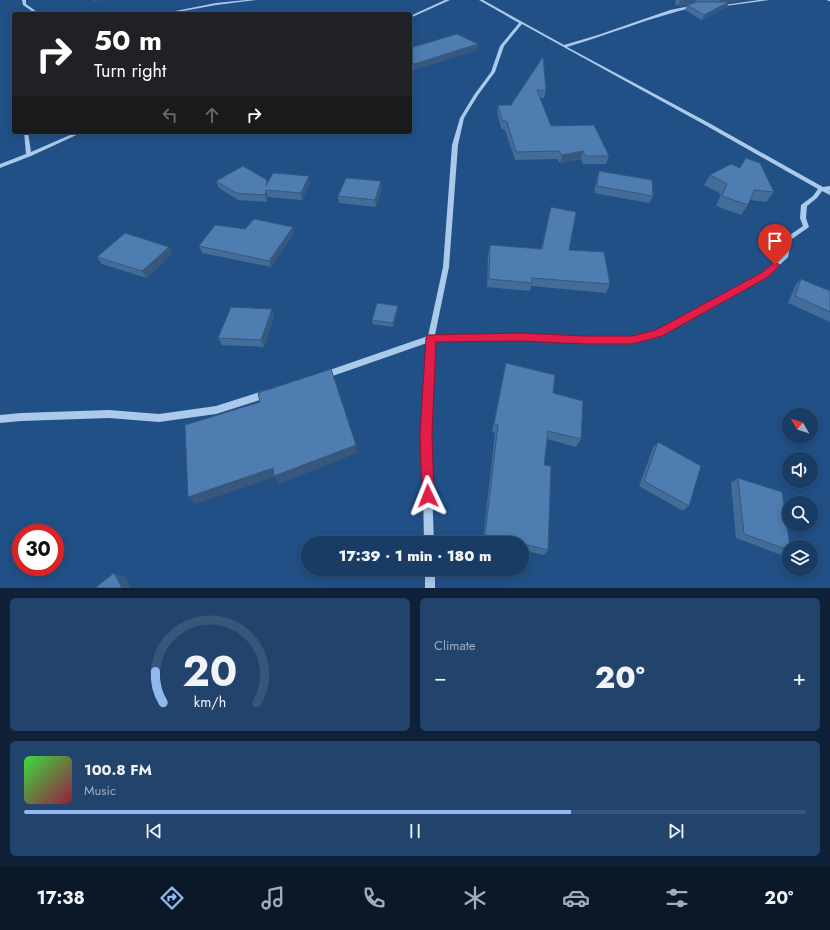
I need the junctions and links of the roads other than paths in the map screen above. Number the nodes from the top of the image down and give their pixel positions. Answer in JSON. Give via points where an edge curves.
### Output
{"nodes":[{"id":1,"x":24,"y":0,"type":"edge"},
{"id":2,"x":255,"y":0,"type":"edge"},
{"id":3,"x":448,"y":0,"type":"edge"},
{"id":4,"x":481,"y":0,"type":"edge"},
{"id":5,"x":767,"y":0,"type":"edge"},
{"id":6,"x":695,"y":5,"type":"edge"},
{"id":7,"x":711,"y":6,"type":"edge"},
{"id":8,"x":35,"y":12,"type":"edge"},
{"id":9,"x":173,"y":12,"type":"edge"},
{"id":10,"x":412,"y":16,"type":"edge"},
{"id":11,"x":522,"y":22,"type":"junction"},
{"id":12,"x":564,"y":46,"type":"junction"},
{"id":13,"x":26,"y":134,"type":"edge"},
{"id":14,"x":76,"y":134,"type":"edge"},
{"id":15,"x":29,"y":155,"type":"junction"},
{"id":16,"x":0,"y":166,"type":"edge"},
{"id":17,"x":830,"y":188,"type":"edge"},
{"id":18,"x":821,"y":189,"type":"junction"},
{"id":19,"x":830,"y":194,"type":"edge"},
{"id":20,"x":431,"y":338,"type":"junction"},
{"id":21,"x":314,"y":378,"type":"edge"},
{"id":22,"x":277,"y":390,"type":"edge"},
{"id":23,"x":0,"y":419,"type":"edge"},
{"id":24,"x":429,"y":536,"type":"edge"},
{"id":25,"x":430,"y":576,"type":"edge"},
{"id":26,"x":430,"y":588,"type":"edge"}],
"edges":[{"from":1,"to":8,"type":"street","via":[[24,4]]},
{"from":2,"to":9,"type":"street"},
{"from":3,"to":10,"type":"street"},
{"from":4,"to":11,"type":"street"},
{"from":5,"to":7,"type":"street"},
{"from":6,"to":12,"type":"street"},
{"from":11,"to":12,"type":"street"},
{"from":11,"to":20,"type":"street","via":[[502,46],[493,72],[462,118],[455,145],[446,267]]},
{"from":12,"to":18,"type":"street"},
{"from":13,"to":15,"type":"street"},
{"from":14,"to":15,"type":"street"},
{"from":15,"to":16,"type":"street"},
{"from":17,"to":18,"type":"street"},
{"from":18,"to":19,"type":"street"},
{"from":18,"to":20,"type":"street","via":[[804,205],[803,218],[806,227],[790,238],[786,255],[765,275],[659,333],[632,340]]},
{"from":20,"to":21,"type":"street"},
{"from":20,"to":24,"type":"street","via":[[426,434]]},
{"from":22,"to":23,"type":"street","via":[[216,410],[159,418],[109,414]]},
{"from":25,"to":26,"type":"street"}]}
